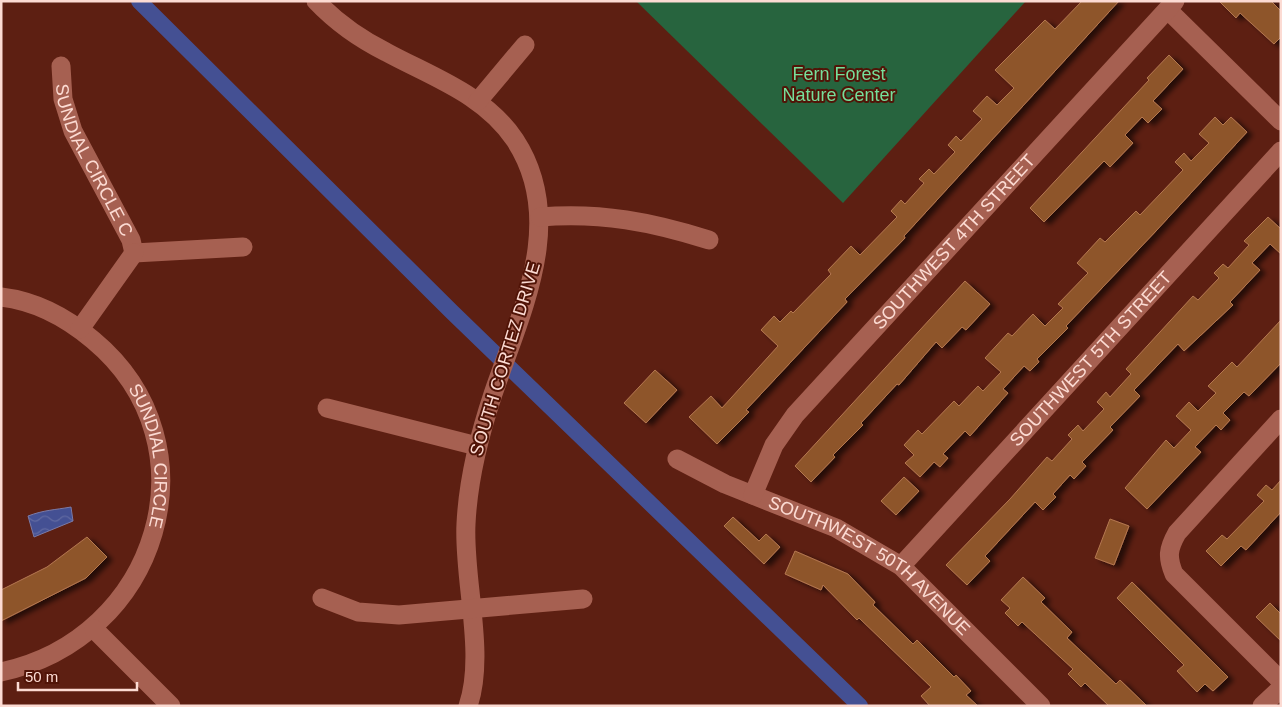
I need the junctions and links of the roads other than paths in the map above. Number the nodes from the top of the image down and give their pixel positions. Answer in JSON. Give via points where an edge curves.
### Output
{"nodes":[{"id":1,"x":316,"y":1,"type":"edge"},
{"id":2,"x":1172,"y":6,"type":"edge"},
{"id":3,"x":525,"y":46,"type":"dead end"},
{"id":4,"x":61,"y":66,"type":"dead end"},
{"id":5,"x":478,"y":101,"type":"junction"},
{"id":6,"x":1281,"y":121,"type":"edge"},
{"id":7,"x":1281,"y":151,"type":"edge"},
{"id":8,"x":540,"y":217,"type":"junction"},
{"id":9,"x":709,"y":240,"type":"dead end"},
{"id":10,"x":243,"y":246,"type":"dead end"},
{"id":11,"x":134,"y":253,"type":"junction"},
{"id":12,"x":1,"y":297,"type":"edge"},
{"id":13,"x":80,"y":329,"type":"junction"},
{"id":14,"x":327,"y":408,"type":"dead end"},
{"id":15,"x":1281,"y":418,"type":"edge"},
{"id":16,"x":477,"y":446,"type":"junction"},
{"id":17,"x":677,"y":459,"type":"dead end"},
{"id":18,"x":753,"y":495,"type":"junction"},
{"id":19,"x":901,"y":566,"type":"junction"},
{"id":20,"x":322,"y":598,"type":"dead end"},
{"id":21,"x":583,"y":599,"type":"dead end"},
{"id":22,"x":470,"y":609,"type":"junction"},
{"id":23,"x":94,"y":629,"type":"junction"},
{"id":24,"x":1,"y":672,"type":"edge"},
{"id":25,"x":1281,"y":681,"type":"edge"},
{"id":26,"x":1281,"y":688,"type":"edge"},
{"id":27,"x":171,"y":706,"type":"edge"},
{"id":28,"x":468,"y":706,"type":"edge"},
{"id":29,"x":1041,"y":706,"type":"edge"},
{"id":30,"x":1262,"y":706,"type":"edge"}],
"edges":[{"from":1,"to":5,"type":"street","name":"SOUTH CORTEZ DRIVE","via":[[332,17],[372,45]]},
{"from":2,"to":6,"type":"street"},
{"from":2,"to":18,"type":"street","name":"SOUTHWEST 4TH STREET","via":[[795,414],[774,445]]},
{"from":3,"to":5,"type":"street"},
{"from":4,"to":11,"type":"street","name":"SUNDIAL CIRCLE C","via":[[63,99],[72,131],[131,240]]},
{"from":5,"to":8,"type":"street","name":"SOUTH CORTEZ DRIVE","via":[[504,127],[522,152],[532,178]]},
{"from":7,"to":19,"type":"street","name":"SOUTHWEST 5TH STREET"},
{"from":8,"to":9,"type":"street","via":[[625,218]]},
{"from":8,"to":16,"type":"street","name":"SOUTH CORTEZ DRIVE","via":[[534,268]]},
{"from":10,"to":11,"type":"street","name":"SUNDIAL CIRCLE C"},
{"from":11,"to":13,"type":"street","name":"SUNDIAL CIRCLE C"},
{"from":12,"to":13,"type":"street","name":"SUNDIAL CIRCLE","via":[[33,305]]},
{"from":13,"to":23,"type":"street","name":"SUNDIAL CIRCLE","via":[[109,355],[137,393],[157,447],[160,475],[157,513],[145,559],[131,585]]},
{"from":14,"to":16,"type":"street"},
{"from":15,"to":25,"type":"street","via":[[1177,533],[1168,559],[1174,574]]},
{"from":16,"to":22,"type":"street","name":"SOUTH CORTEZ DRIVE","via":[[466,524]]},
{"from":17,"to":18,"type":"street","name":"SOUTHWEST 50TH AVENUE"},
{"from":18,"to":19,"type":"street","name":"SOUTHWEST 50TH AVENUE","via":[[836,528]]},
{"from":19,"to":29,"type":"street","name":"SOUTHWEST 50TH AVENUE"},
{"from":20,"to":22,"type":"street","via":[[358,612],[398,615]]},
{"from":21,"to":22,"type":"street"},
{"from":22,"to":28,"type":"street","name":"SOUTH CORTEZ DRIVE","via":[[474,665]]},
{"from":23,"to":24,"type":"street","name":"SUNDIAL CIRCLE","via":[[35,663]]},
{"from":23,"to":27,"type":"street"},
{"from":26,"to":30,"type":"street"}]}
